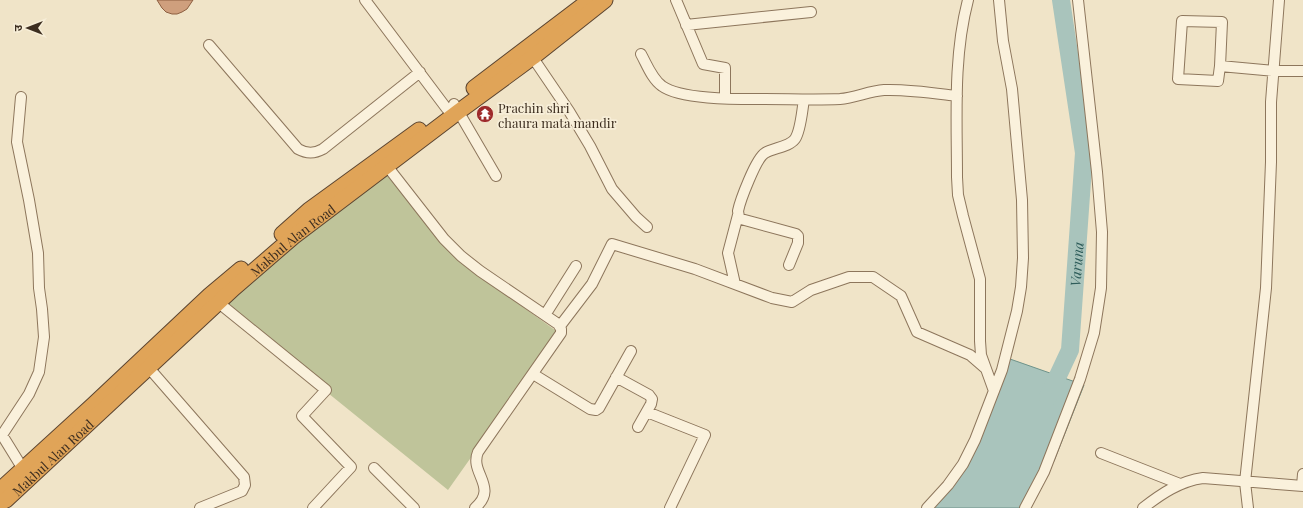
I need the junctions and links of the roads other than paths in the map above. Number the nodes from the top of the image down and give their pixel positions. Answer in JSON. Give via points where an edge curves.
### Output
{"nodes":[{"id":1,"x":364,"y":0,"type":"edge"},
{"id":2,"x":590,"y":0,"type":"edge"},
{"id":3,"x":605,"y":0,"type":"edge"},
{"id":4,"x":676,"y":0,"type":"edge"},
{"id":5,"x":968,"y":0,"type":"edge"},
{"id":6,"x":999,"y":0,"type":"edge"},
{"id":7,"x":1078,"y":0,"type":"edge"},
{"id":8,"x":1279,"y":0,"type":"edge"},
{"id":9,"x":811,"y":12,"type":"dead end"},
{"id":10,"x":686,"y":24,"type":"junction"},
{"id":11,"x":209,"y":45,"type":"dead end"},
{"id":12,"x":529,"y":52,"type":"junction"},
{"id":13,"x":641,"y":54,"type":"dead end"},
{"id":14,"x":1220,"y":66,"type":"junction"},
{"id":15,"x":1274,"y":71,"type":"junction"},
{"id":16,"x":1303,"y":71,"type":"edge"},
{"id":17,"x":420,"y":72,"type":"junction"},
{"id":18,"x":957,"y":96,"type":"junction"},
{"id":19,"x":21,"y":97,"type":"dead end"},
{"id":20,"x":726,"y":98,"type":"junction"},
{"id":21,"x":804,"y":100,"type":"junction"},
{"id":22,"x":453,"y":108,"type":"junction"},
{"id":23,"x":387,"y":166,"type":"junction"},
{"id":24,"x":496,"y":176,"type":"dead end"},
{"id":25,"x":349,"y":188,"type":"junction"},
{"id":26,"x":738,"y":215,"type":"junction"},
{"id":27,"x":647,"y":227,"type":"dead end"},
{"id":28,"x":789,"y":265,"type":"dead end"},
{"id":29,"x":576,"y":266,"type":"dead end"},
{"id":30,"x":735,"y":284,"type":"junction"},
{"id":31,"x":214,"y":299,"type":"junction"},
{"id":32,"x":545,"y":315,"type":"junction"},
{"id":33,"x":560,"y":326,"type":"junction"},
{"id":34,"x":631,"y":351,"type":"dead end"},
{"id":35,"x":149,"y":368,"type":"junction"},
{"id":36,"x":985,"y":368,"type":"junction"},
{"id":37,"x":533,"y":374,"type":"junction"},
{"id":38,"x":616,"y":377,"type":"junction"},
{"id":39,"x":994,"y":391,"type":"junction"},
{"id":40,"x":647,"y":412,"type":"junction"},
{"id":41,"x":638,"y":427,"type":"dead end"},
{"id":42,"x":1101,"y":453,"type":"dead end"},
{"id":43,"x":374,"y":468,"type":"dead end"},
{"id":44,"x":23,"y":469,"type":"junction"},
{"id":45,"x":1303,"y":474,"type":"edge"},
{"id":46,"x":1245,"y":482,"type":"junction"},
{"id":47,"x":1180,"y":484,"type":"junction"},
{"id":48,"x":1303,"y":486,"type":"edge"},
{"id":49,"x":4,"y":499,"type":"edge"},
{"id":50,"x":200,"y":508,"type":"edge"},
{"id":51,"x":313,"y":508,"type":"edge"},
{"id":52,"x":414,"y":508,"type":"edge"},
{"id":53,"x":475,"y":508,"type":"edge"},
{"id":54,"x":670,"y":508,"type":"edge"},
{"id":55,"x":927,"y":508,"type":"edge"},
{"id":56,"x":1025,"y":508,"type":"edge"},
{"id":57,"x":1143,"y":508,"type":"edge"},
{"id":58,"x":1248,"y":508,"type":"edge"}],
"edges":[{"from":1,"to":17,"type":"street"},
{"from":2,"to":12,"type":"highway","name":"Makbul Alan Road"},
{"from":3,"to":12,"type":"highway","name":"Makbul Alan Road"},
{"from":4,"to":10,"type":"street"},
{"from":5,"to":18,"type":"street","via":[[958,57]]},
{"from":6,"to":39,"type":"street","via":[[1012,89],[1022,200],[1023,258],[1017,311]]},
{"from":7,"to":56,"type":"street","via":[[1102,232],[1101,288],[1094,333],[1080,379],[1044,472]]},
{"from":8,"to":15,"type":"street"},
{"from":9,"to":10,"type":"street"},
{"from":10,"to":20,"type":"street","via":[[704,64],[726,68]]},
{"from":11,"to":17,"type":"street","via":[[298,149],[305,153],[323,149]]},
{"from":12,"to":22,"type":"highway","name":"Makbul Alan Road"},
{"from":12,"to":27,"type":"street","via":[[569,111],[612,189]]},
{"from":13,"to":20,"type":"street","via":[[663,87],[684,94]]},
{"from":14,"to":14,"type":"street","via":[[1218,81],[1178,78],[1182,20],[1222,22]]},
{"from":14,"to":15,"type":"street"},
{"from":15,"to":16,"type":"street"},
{"from":15,"to":46,"type":"street","via":[[1266,288]]},
{"from":17,"to":22,"type":"street"},
{"from":18,"to":21,"type":"street","via":[[884,90],[840,99]]},
{"from":18,"to":36,"type":"street","via":[[958,195],[980,279],[980,341]]},
{"from":19,"to":44,"type":"street","via":[[17,142],[38,254],[44,337],[39,372],[29,394],[2,435]]},
{"from":20,"to":21,"type":"street"},
{"from":21,"to":26,"type":"street","via":[[795,139],[760,156],[738,208]]},
{"from":22,"to":23,"type":"highway","name":"Makbul Alan Road"},
{"from":22,"to":24,"type":"street"},
{"from":22,"to":25,"type":"highway","name":"Makbul Alan Road"},
{"from":23,"to":25,"type":"highway","name":"Makbul Alan Road"},
{"from":23,"to":32,"type":"street","via":[[444,239],[461,256]]},
{"from":25,"to":31,"type":"highway","name":"Makbul Alan Road","via":[[309,210]]},
{"from":26,"to":28,"type":"street","via":[[744,220],[796,234],[798,239]]},
{"from":26,"to":30,"type":"street","via":[[728,253]]},
{"from":29,"to":32,"type":"street"},
{"from":30,"to":33,"type":"street","via":[[612,244],[592,284]]},
{"from":30,"to":36,"type":"street","via":[[772,298],[792,302],[811,290],[849,277],[873,277],[901,296],[917,332],[970,355]]},
{"from":31,"to":35,"type":"highway","name":"Makbul Alan Road"},
{"from":31,"to":44,"type":"highway","name":"Makbul Alan Road"},
{"from":31,"to":51,"type":"street","via":[[326,390],[302,416],[351,467]]},
{"from":32,"to":33,"type":"street"},
{"from":33,"to":37,"type":"street","via":[[561,334]]},
{"from":34,"to":38,"type":"street"},
{"from":35,"to":49,"type":"highway","name":"Makbul Alan Road"},
{"from":35,"to":50,"type":"street","via":[[244,477],[245,485],[242,491]]},
{"from":36,"to":39,"type":"street"},
{"from":37,"to":38,"type":"street","via":[[593,410],[599,408]]},
{"from":37,"to":53,"type":"street","via":[[478,452],[476,461],[485,491],[483,499]]},
{"from":38,"to":40,"type":"street","via":[[651,397]]},
{"from":39,"to":55,"type":"street","via":[[963,464]]},
{"from":40,"to":41,"type":"street"},
{"from":40,"to":54,"type":"street","via":[[704,435]]},
{"from":42,"to":47,"type":"street"},
{"from":43,"to":52,"type":"street"},
{"from":44,"to":49,"type":"highway","name":"Makbul Alan Road"},
{"from":45,"to":48,"type":"street"},
{"from":46,"to":47,"type":"street","via":[[1203,478]]},
{"from":46,"to":48,"type":"street"},
{"from":46,"to":58,"type":"street"},
{"from":47,"to":57,"type":"street"}]}
